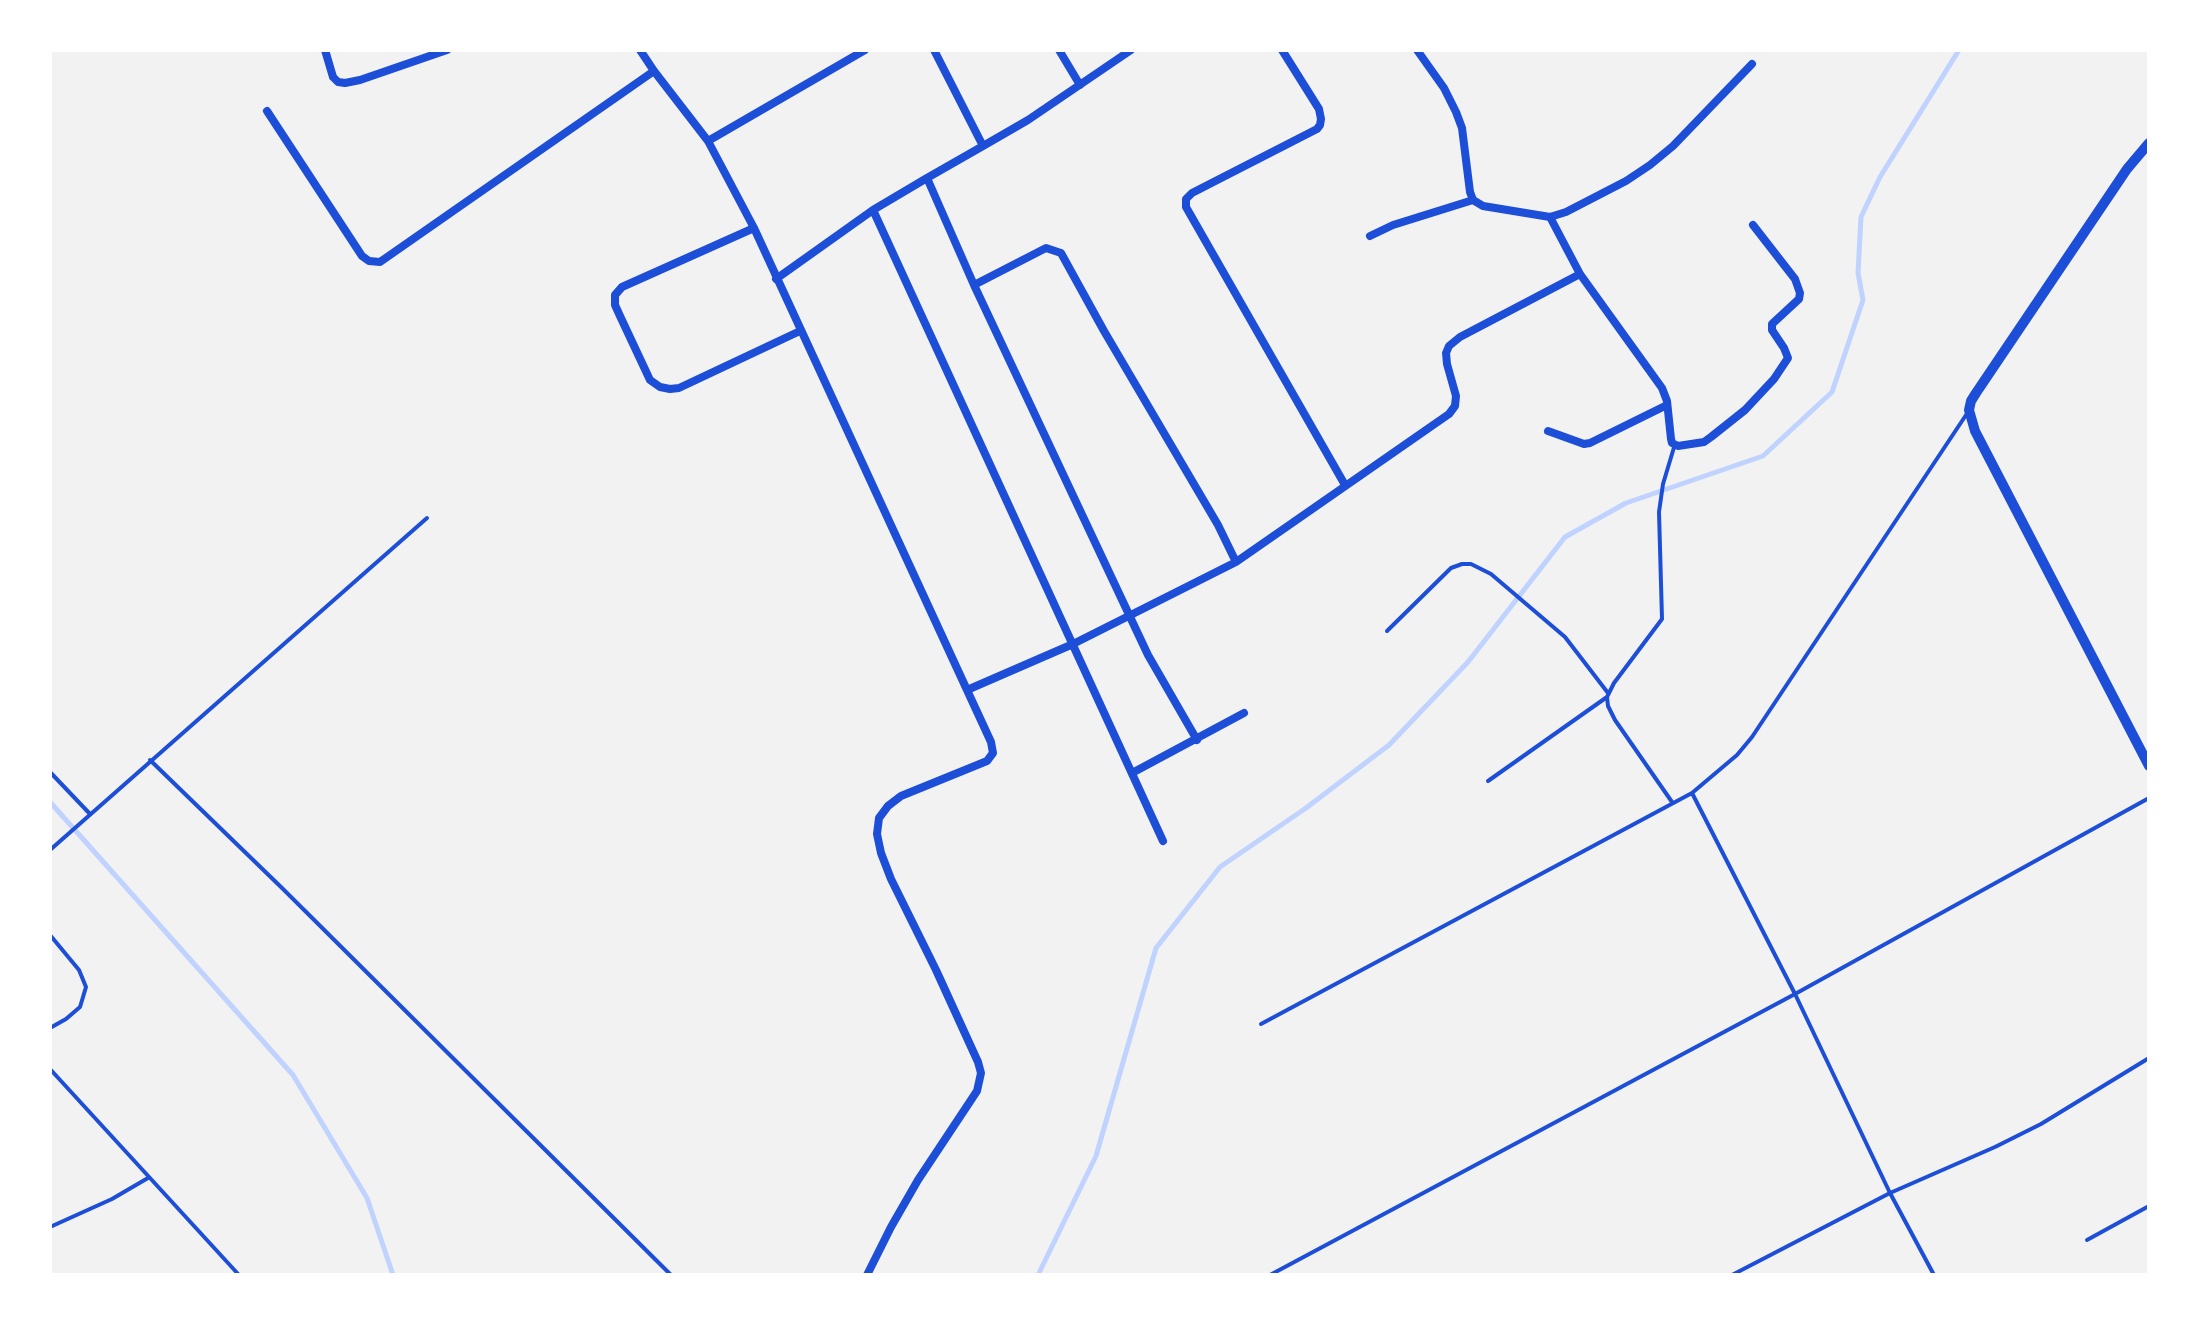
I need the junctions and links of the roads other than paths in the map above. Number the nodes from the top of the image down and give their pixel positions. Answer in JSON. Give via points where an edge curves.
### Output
{"nodes":[{"id":1,"x":325,"y":50,"type":"edge"},
{"id":2,"x":447,"y":50,"type":"edge"},
{"id":3,"x":640,"y":50,"type":"edge"},
{"id":4,"x":865,"y":50,"type":"edge"},
{"id":5,"x":934,"y":50,"type":"edge"},
{"id":6,"x":1059,"y":50,"type":"edge"},
{"id":7,"x":1131,"y":50,"type":"edge"},
{"id":8,"x":1282,"y":50,"type":"edge"},
{"id":9,"x":1417,"y":50,"type":"edge"},
{"id":10,"x":1752,"y":64,"type":"dead end"},
{"id":11,"x":654,"y":71,"type":"junction"},
{"id":12,"x":1080,"y":85,"type":"junction"},
{"id":13,"x":267,"y":111,"type":"dead end"},
{"id":14,"x":708,"y":141,"type":"junction"},
{"id":15,"x":2149,"y":143,"type":"edge"},
{"id":16,"x":983,"y":146,"type":"junction"},
{"id":17,"x":927,"y":178,"type":"junction"},
{"id":18,"x":1473,"y":200,"type":"junction"},
{"id":19,"x":873,"y":210,"type":"junction"},
{"id":20,"x":1550,"y":217,"type":"junction"},
{"id":21,"x":1753,"y":225,"type":"dead end"},
{"id":22,"x":754,"y":228,"type":"junction"},
{"id":23,"x":1370,"y":236,"type":"dead end"},
{"id":24,"x":1580,"y":274,"type":"junction"},
{"id":25,"x":776,"y":279,"type":"junction"},
{"id":26,"x":974,"y":285,"type":"junction"},
{"id":27,"x":800,"y":331,"type":"junction"},
{"id":28,"x":1667,"y":405,"type":"junction"},
{"id":29,"x":1969,"y":410,"type":"junction"},
{"id":30,"x":1548,"y":431,"type":"dead end"},
{"id":31,"x":1675,"y":444,"type":"junction"},
{"id":32,"x":1345,"y":485,"type":"junction"},
{"id":33,"x":427,"y":518,"type":"dead end"},
{"id":34,"x":1236,"y":562,"type":"junction"},
{"id":35,"x":1130,"y":616,"type":"junction"},
{"id":36,"x":1387,"y":631,"type":"dead end"},
{"id":37,"x":1073,"y":644,"type":"junction"},
{"id":38,"x":967,"y":690,"type":"junction"},
{"id":39,"x":1607,"y":695,"type":"junction"},
{"id":40,"x":1244,"y":713,"type":"dead end"},
{"id":41,"x":1197,"y":740,"type":"junction"},
{"id":42,"x":150,"y":760,"type":"junction"},
{"id":43,"x":2149,"y":766,"type":"edge"},
{"id":44,"x":50,"y":772,"type":"edge"},
{"id":45,"x":1132,"y":773,"type":"junction"},
{"id":46,"x":1488,"y":781,"type":"dead end"},
{"id":47,"x":1692,"y":793,"type":"junction"},
{"id":48,"x":2149,"y":798,"type":"edge"},
{"id":49,"x":1672,"y":803,"type":"junction"},
{"id":50,"x":90,"y":814,"type":"junction"},
{"id":51,"x":1163,"y":841,"type":"dead end"},
{"id":52,"x":50,"y":850,"type":"edge"},
{"id":53,"x":50,"y":935,"type":"edge"},
{"id":54,"x":1795,"y":994,"type":"junction"},
{"id":55,"x":1261,"y":1024,"type":"dead end"},
{"id":56,"x":50,"y":1028,"type":"edge"},
{"id":57,"x":2149,"y":1058,"type":"edge"},
{"id":58,"x":50,"y":1069,"type":"edge"},
{"id":59,"x":148,"y":1178,"type":"junction"},
{"id":60,"x":1890,"y":1193,"type":"junction"},
{"id":61,"x":2149,"y":1206,"type":"edge"},
{"id":62,"x":50,"y":1227,"type":"edge"},
{"id":63,"x":2087,"y":1240,"type":"dead end"},
{"id":64,"x":239,"y":1275,"type":"edge"},
{"id":65,"x":671,"y":1275,"type":"edge"},
{"id":66,"x":867,"y":1275,"type":"edge"},
{"id":67,"x":1270,"y":1275,"type":"edge"},
{"id":68,"x":1732,"y":1275,"type":"edge"},
{"id":69,"x":1934,"y":1275,"type":"edge"}],
"edges":[{"from":1,"to":2,"type":"street","via":[[333,77],[345,83]]},
{"from":3,"to":11,"type":"street"},
{"from":4,"to":14,"type":"street"},
{"from":5,"to":16,"type":"street"},
{"from":6,"to":12,"type":"street"},
{"from":7,"to":12,"type":"street"},
{"from":8,"to":32,"type":"street","via":[[1319,109],[1320,125],[1192,193],[1186,207]]},
{"from":9,"to":18,"type":"street","via":[[1444,88],[1462,128]]},
{"from":10,"to":20,"type":"street","via":[[1650,165]]},
{"from":11,"to":13,"type":"street","via":[[380,262],[362,256]]},
{"from":11,"to":14,"type":"street"},
{"from":12,"to":16,"type":"street"},
{"from":14,"to":22,"type":"street"},
{"from":15,"to":29,"type":"street","via":[[1985,379]]},
{"from":16,"to":17,"type":"street"},
{"from":17,"to":19,"type":"street"},
{"from":17,"to":26,"type":"street"},
{"from":18,"to":20,"type":"street"},
{"from":18,"to":23,"type":"street"},
{"from":19,"to":25,"type":"street"},
{"from":19,"to":37,"type":"street"},
{"from":20,"to":24,"type":"street"},
{"from":21,"to":31,"type":"street","via":[[1800,293],[1772,324],[1788,358],[1755,399],[1711,437],[1686,446]]},
{"from":22,"to":25,"type":"street"},
{"from":22,"to":27,"type":"street","via":[[622,287],[615,305],[650,380],[670,389]]},
{"from":24,"to":28,"type":"street","via":[[1656,378]]},
{"from":24,"to":32,"type":"street","via":[[1449,346],[1455,406]]},
{"from":25,"to":27,"type":"street"},
{"from":26,"to":34,"type":"street","via":[[1046,248],[1061,253]]},
{"from":26,"to":35,"type":"street"},
{"from":27,"to":38,"type":"street"},
{"from":28,"to":30,"type":"street","via":[[1590,443]]},
{"from":28,"to":31,"type":"street"},
{"from":29,"to":43,"type":"street","via":[[1975,431]]},
{"from":29,"to":47,"type":"lane","via":[[1752,737]]},
{"from":31,"to":39,"type":"lane","via":[[1661,503],[1662,619]]},
{"from":32,"to":34,"type":"street"},
{"from":33,"to":42,"type":"lane"},
{"from":34,"to":35,"type":"street"},
{"from":35,"to":37,"type":"street"},
{"from":35,"to":41,"type":"street"},
{"from":36,"to":39,"type":"lane","via":[[1451,568],[1471,564],[1491,574],[1565,637]]},
{"from":37,"to":38,"type":"street"},
{"from":37,"to":45,"type":"street"},
{"from":38,"to":66,"type":"street","via":[[993,753],[987,761],[901,796],[879,818],[877,834],[891,879],[978,1062],[980,1083],[911,1192]]},
{"from":39,"to":46,"type":"lane"},
{"from":39,"to":49,"type":"lane","via":[[1615,720]]},
{"from":40,"to":41,"type":"street"},
{"from":41,"to":45,"type":"street"},
{"from":42,"to":50,"type":"lane"},
{"from":42,"to":65,"type":"lane"},
{"from":44,"to":50,"type":"lane"},
{"from":45,"to":51,"type":"street"},
{"from":47,"to":49,"type":"lane"},
{"from":47,"to":54,"type":"lane"},
{"from":48,"to":54,"type":"lane"},
{"from":49,"to":55,"type":"lane"},
{"from":50,"to":52,"type":"lane"},
{"from":53,"to":56,"type":"lane","via":[[86,987],[80,1007]]},
{"from":54,"to":60,"type":"lane"},
{"from":54,"to":67,"type":"lane"},
{"from":57,"to":60,"type":"lane","via":[[2041,1124]]},
{"from":58,"to":59,"type":"lane"},
{"from":59,"to":62,"type":"lane"},
{"from":59,"to":64,"type":"lane"},
{"from":60,"to":68,"type":"lane"},
{"from":60,"to":69,"type":"lane"},
{"from":61,"to":63,"type":"lane"}]}
